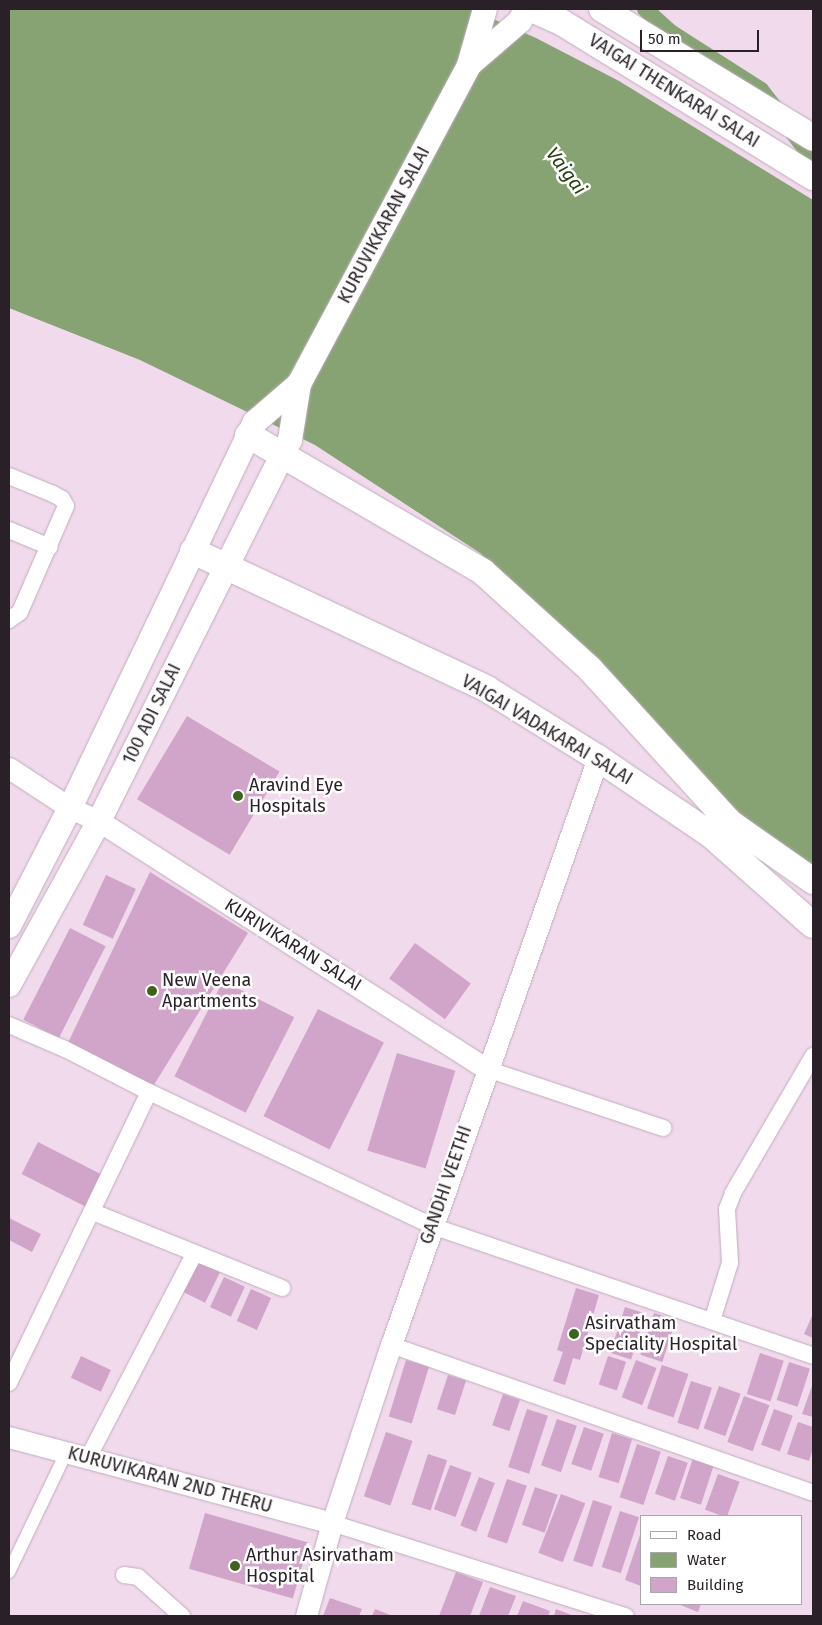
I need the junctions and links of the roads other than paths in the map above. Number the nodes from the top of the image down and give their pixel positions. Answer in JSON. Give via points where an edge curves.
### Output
{"nodes":[{"id":1,"x":485,"y":9,"type":"edge"},
{"id":2,"x":602,"y":9,"type":"edge"},
{"id":3,"x":526,"y":13,"type":"edge"},
{"id":4,"x":469,"y":65,"type":"junction"},
{"id":5,"x":805,"y":133,"type":"edge"},
{"id":6,"x":813,"y":177,"type":"edge"},
{"id":7,"x":299,"y":384,"type":"junction"},
{"id":8,"x":251,"y":428,"type":"junction"},
{"id":9,"x":286,"y":447,"type":"junction"},
{"id":10,"x":9,"y":476,"type":"edge"},
{"id":11,"x":9,"y":530,"type":"edge"},
{"id":12,"x":50,"y":547,"type":"junction"},
{"id":13,"x":193,"y":551,"type":"junction"},
{"id":14,"x":225,"y":568,"type":"junction"},
{"id":15,"x":9,"y":620,"type":"edge"},
{"id":16,"x":598,"y":758,"type":"junction"},
{"id":17,"x":9,"y":768,"type":"edge"},
{"id":18,"x":70,"y":808,"type":"junction"},
{"id":19,"x":99,"y":822,"type":"junction"},
{"id":20,"x":813,"y":881,"type":"edge"},
{"id":21,"x":813,"y":925,"type":"edge"},
{"id":22,"x":9,"y":926,"type":"edge"},
{"id":23,"x":9,"y":985,"type":"edge"},
{"id":24,"x":9,"y":1025,"type":"edge"},
{"id":25,"x":813,"y":1056,"type":"edge"},
{"id":26,"x":487,"y":1069,"type":"junction"},
{"id":27,"x":149,"y":1092,"type":"junction"},
{"id":28,"x":663,"y":1128,"type":"dead end"},
{"id":29,"x":92,"y":1212,"type":"junction"},
{"id":30,"x":432,"y":1226,"type":"junction"},
{"id":31,"x":194,"y":1254,"type":"junction"},
{"id":32,"x":282,"y":1288,"type":"dead end"},
{"id":33,"x":712,"y":1321,"type":"junction"},
{"id":34,"x":391,"y":1345,"type":"junction"},
{"id":35,"x":813,"y":1356,"type":"edge"},
{"id":36,"x":9,"y":1383,"type":"edge"},
{"id":37,"x":9,"y":1437,"type":"edge"},
{"id":38,"x":66,"y":1452,"type":"junction"},
{"id":39,"x":88,"y":1458,"type":"junction"},
{"id":40,"x":813,"y":1493,"type":"edge"},
{"id":41,"x":332,"y":1523,"type":"junction"},
{"id":42,"x":9,"y":1572,"type":"edge"},
{"id":43,"x":124,"y":1575,"type":"dead end"},
{"id":44,"x":182,"y":1616,"type":"edge"},
{"id":45,"x":306,"y":1616,"type":"edge"},
{"id":46,"x":626,"y":1616,"type":"edge"}],
"edges":[{"from":1,"to":4,"type":"main road","name":"KURUVIKKARAN SALAI"},
{"from":2,"to":5,"type":"main road","name":"VAIGAI THENKARAI SALAI"},
{"from":3,"to":4,"type":"main road","name":"KURUVIKKARAN SALAI"},
{"from":3,"to":6,"type":"main road","name":"VAIGAI THENKARAI SALAI","via":[[561,22]]},
{"from":4,"to":7,"type":"main road","name":"KURUVIKKARAN SALAI"},
{"from":7,"to":8,"type":"main road","name":"KURUVIKKARAN SALAI"},
{"from":7,"to":9,"type":"main road","name":"KURUVIKKARAN SALAI"},
{"from":8,"to":9,"type":"main road"},
{"from":8,"to":13,"type":"main road","name":"100 ADI SALAI"},
{"from":9,"to":14,"type":"main road","name":"100 ADI SALAI"},
{"from":9,"to":20,"type":"main road","via":[[483,572],[590,668],[729,822]]},
{"from":10,"to":12,"type":"street","via":[[62,499],[66,506]]},
{"from":11,"to":12,"type":"street"},
{"from":12,"to":15,"type":"street","via":[[20,612]]},
{"from":13,"to":14,"type":"main road","name":"VAIGAI VADAKARAI SALAI"},
{"from":13,"to":18,"type":"main road","name":"100 ADI SALAI"},
{"from":14,"to":16,"type":"main road","name":"VAIGAI VADAKARAI SALAI","via":[[487,689]]},
{"from":14,"to":19,"type":"main road","name":"100 ADI SALAI"},
{"from":16,"to":21,"type":"main road","name":"VAIGAI VADAKARAI SALAI","via":[[710,834]]},
{"from":16,"to":26,"type":"street","name":"GANDHI VEETHI"},
{"from":17,"to":18,"type":"street","name":"KURIVIKARAN SALAI"},
{"from":18,"to":19,"type":"street","name":"KURIVIKARAN SALAI"},
{"from":18,"to":22,"type":"main road","name":"100 ADI SALAI"},
{"from":19,"to":23,"type":"main road","name":"100 ADI SALAI"},
{"from":19,"to":26,"type":"street","name":"KURIVIKARAN SALAI"},
{"from":24,"to":27,"type":"street"},
{"from":25,"to":33,"type":"street","via":[[733,1193],[727,1209],[730,1263]]},
{"from":26,"to":28,"type":"street"},
{"from":26,"to":30,"type":"street","name":"GANDHI VEETHI"},
{"from":27,"to":29,"type":"street"},
{"from":27,"to":30,"type":"street"},
{"from":29,"to":31,"type":"street"},
{"from":29,"to":36,"type":"street"},
{"from":30,"to":33,"type":"street"},
{"from":30,"to":34,"type":"street","name":"GANDHI VEETHI"},
{"from":31,"to":32,"type":"street"},
{"from":31,"to":39,"type":"street"},
{"from":33,"to":35,"type":"street"},
{"from":34,"to":40,"type":"street"},
{"from":34,"to":41,"type":"street","name":"GANDHI VEETHI"},
{"from":37,"to":38,"type":"street","name":"KURUVIKARAN 2ND THERU"},
{"from":38,"to":39,"type":"street","name":"KURUVIKARAN 2ND THERU"},
{"from":38,"to":42,"type":"street"},
{"from":39,"to":41,"type":"street","name":"KURUVIKARAN 2ND THERU"},
{"from":41,"to":45,"type":"street","name":"GANDHI VEETHI"},
{"from":41,"to":46,"type":"street"},
{"from":43,"to":44,"type":"street","via":[[138,1577]]}]}
